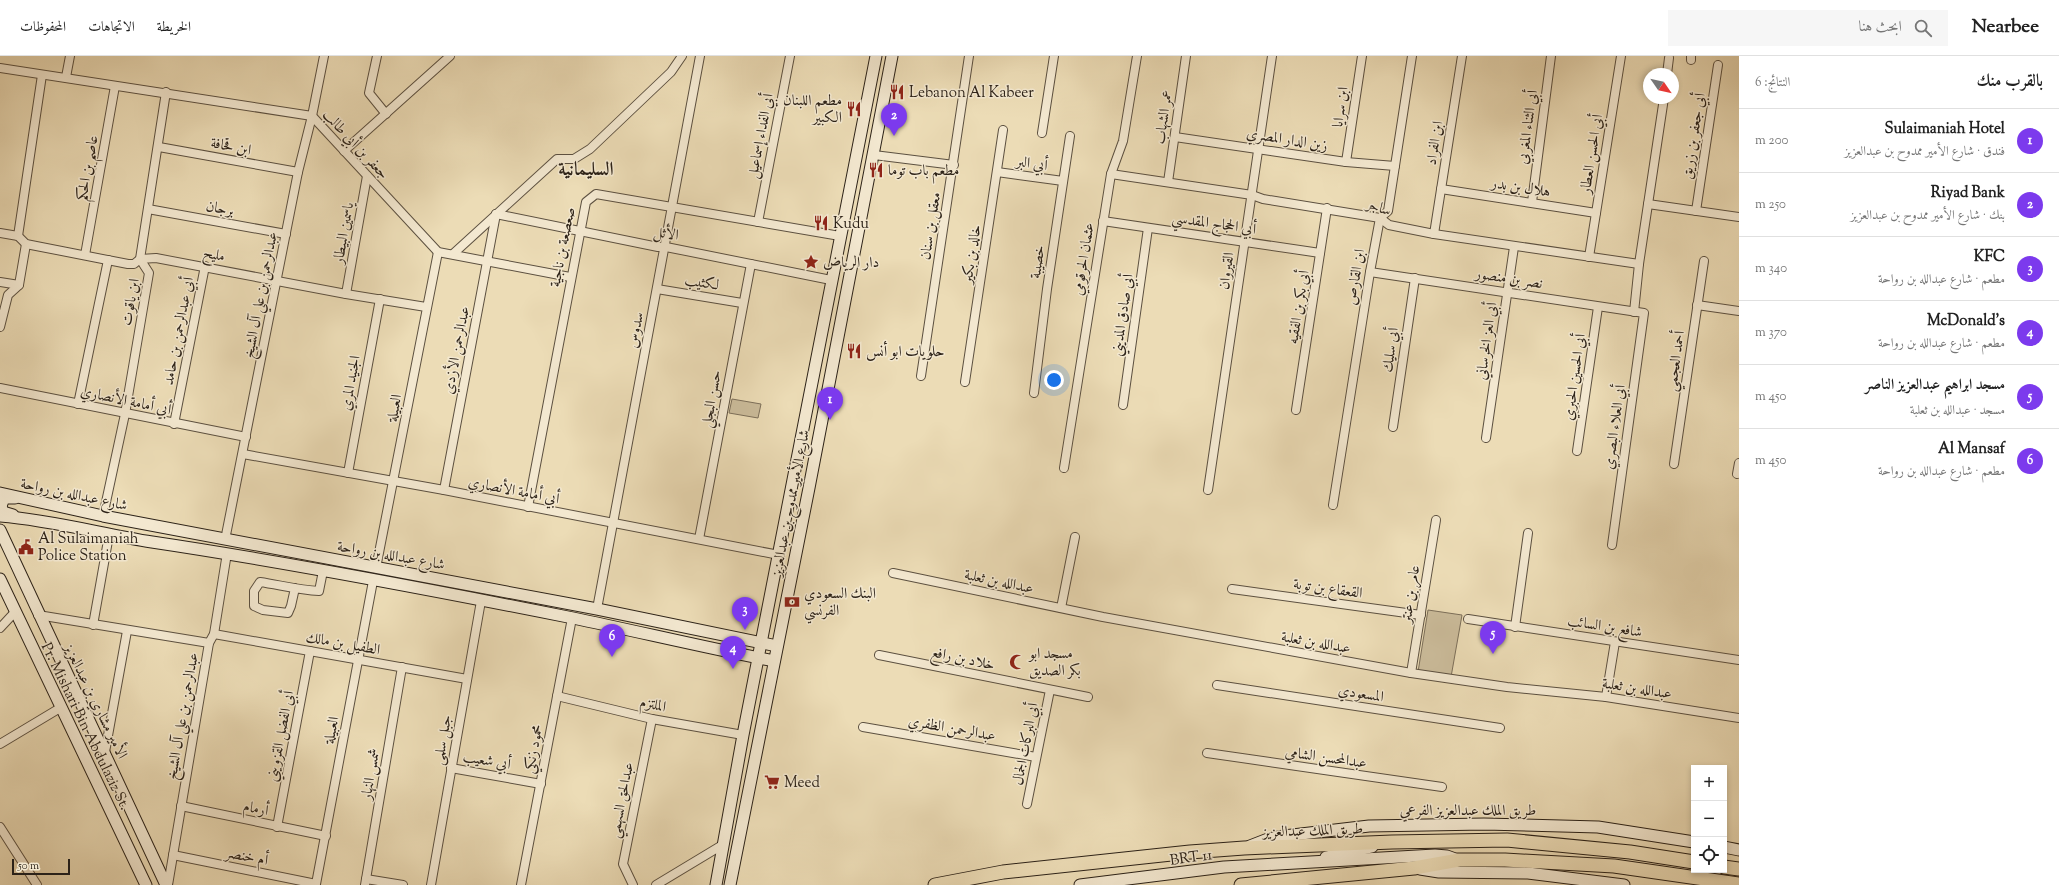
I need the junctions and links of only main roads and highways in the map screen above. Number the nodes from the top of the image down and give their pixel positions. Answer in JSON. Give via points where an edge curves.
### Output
{"nodes":[{"id":1,"x":1691,"y":862,"type":"edge"},
{"id":2,"x":1727,"y":867,"type":"edge"},
{"id":3,"x":1739,"y":869,"type":"edge"},
{"id":4,"x":1739,"y":884,"type":"edge"},
{"id":5,"x":935,"y":885,"type":"edge"},
{"id":6,"x":1241,"y":885,"type":"edge"}],
"edges":[{"from":1,"to":5,"type":"main road","name":"طريق الملك عبدالعزيز","via":[[1630,852],[1508,840],[1392,842],[1244,848],[1119,859],[1003,872]]},
{"from":2,"to":3,"type":"main road"},
{"from":4,"to":6,"type":"main road","via":[[1614,866],[1458,860],[1414,868]]}]}
